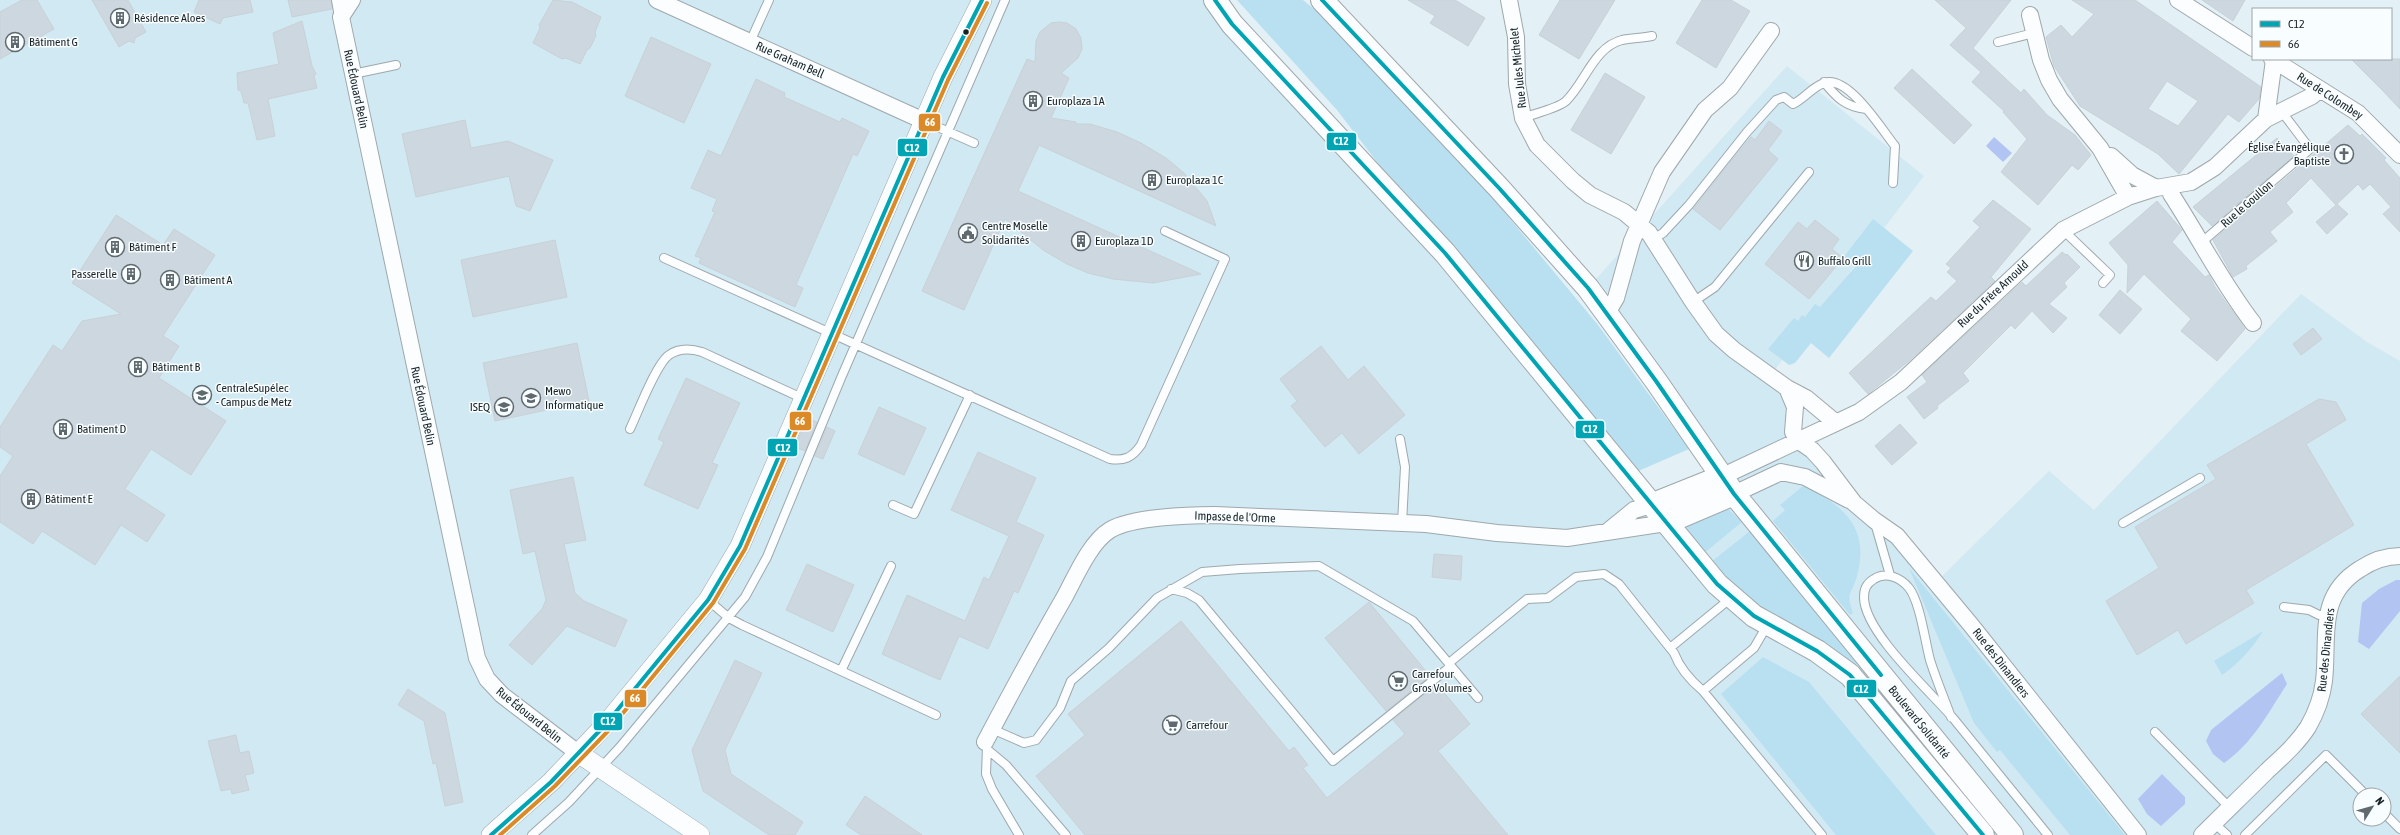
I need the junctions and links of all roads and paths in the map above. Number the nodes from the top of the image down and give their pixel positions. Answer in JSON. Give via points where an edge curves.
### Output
{"nodes":[{"id":1,"x":338,"y":0,"type":"edge"},
{"id":2,"x":352,"y":0,"type":"edge"},
{"id":3,"x":657,"y":0,"type":"edge"},
{"id":4,"x":769,"y":0,"type":"edge"},
{"id":5,"x":968,"y":0,"type":"edge"},
{"id":6,"x":982,"y":0,"type":"edge"},
{"id":7,"x":1005,"y":0,"type":"edge"},
{"id":8,"x":1215,"y":0,"type":"edge"},
{"id":9,"x":1322,"y":0,"type":"edge"},
{"id":10,"x":1509,"y":0,"type":"edge"},
{"id":11,"x":2178,"y":0,"type":"edge"},
{"id":12,"x":2030,"y":15,"type":"dead end"},
{"id":13,"x":341,"y":16,"type":"junction"},
{"id":14,"x":1771,"y":31,"type":"dead end"},
{"id":15,"x":2034,"y":33,"type":"junction"},
{"id":16,"x":1652,"y":36,"type":"dead end"},
{"id":17,"x":750,"y":42,"type":"junction"},
{"id":18,"x":1998,"y":42,"type":"dead end"},
{"id":19,"x":2252,"y":47,"type":"edge"},
{"id":20,"x":2273,"y":60,"type":"edge"},
{"id":21,"x":396,"y":65,"type":"dead end"},
{"id":22,"x":353,"y":74,"type":"junction"},
{"id":23,"x":943,"y":77,"type":"junction"},
{"id":24,"x":1824,"y":82,"type":"junction"},
{"id":25,"x":2320,"y":88,"type":"junction"},
{"id":26,"x":1866,"y":109,"type":"junction"},
{"id":27,"x":2282,"y":112,"type":"junction"},
{"id":28,"x":1523,"y":118,"type":"junction"},
{"id":29,"x":2266,"y":119,"type":"junction"},
{"id":30,"x":924,"y":121,"type":"junction"},
{"id":31,"x":949,"y":132,"type":"junction"},
{"id":32,"x":974,"y":143,"type":"dead end"},
{"id":33,"x":2100,"y":148,"type":"junction"},
{"id":34,"x":2400,"y":155,"type":"edge"},
{"id":35,"x":1809,"y":172,"type":"dead end"},
{"id":36,"x":1893,"y":183,"type":"dead end"},
{"id":37,"x":2163,"y":187,"type":"junction"},
{"id":38,"x":2128,"y":197,"type":"junction"},
{"id":39,"x":1640,"y":226,"type":"junction"},
{"id":40,"x":1165,"y":230,"type":"dead end"},
{"id":41,"x":2063,"y":230,"type":"junction"},
{"id":42,"x":1653,"y":238,"type":"junction"},
{"id":43,"x":2202,"y":242,"type":"junction"},
{"id":44,"x":664,"y":258,"type":"dead end"},
{"id":45,"x":2103,"y":283,"type":"dead end"},
{"id":46,"x":1693,"y":302,"type":"junction"},
{"id":47,"x":1607,"y":313,"type":"junction"},
{"id":48,"x":2253,"y":324,"type":"dead end"},
{"id":49,"x":832,"y":334,"type":"junction"},
{"id":50,"x":856,"y":345,"type":"junction"},
{"id":51,"x":1787,"y":388,"type":"junction"},
{"id":52,"x":970,"y":395,"type":"junction"},
{"id":53,"x":804,"y":399,"type":"junction"},
{"id":54,"x":1836,"y":423,"type":"junction"},
{"id":55,"x":630,"y":429,"type":"dead end"},
{"id":56,"x":1400,"y":439,"type":"dead end"},
{"id":57,"x":1798,"y":441,"type":"junction"},
{"id":58,"x":1721,"y":477,"type":"junction"},
{"id":59,"x":2200,"y":478,"type":"dead end"},
{"id":60,"x":1734,"y":494,"type":"junction"},
{"id":61,"x":1854,"y":502,"type":"junction"},
{"id":62,"x":893,"y":504,"type":"dead end"},
{"id":63,"x":1651,"y":505,"type":"junction"},
{"id":64,"x":1874,"y":520,"type":"junction"},
{"id":65,"x":1402,"y":523,"type":"junction"},
{"id":66,"x":1666,"y":523,"type":"junction"},
{"id":67,"x":2123,"y":523,"type":"dead end"},
{"id":68,"x":1607,"y":532,"type":"junction"},
{"id":69,"x":2400,"y":556,"type":"edge"},
{"id":70,"x":891,"y":566,"type":"dead end"},
{"id":71,"x":1890,"y":575,"type":"junction"},
{"id":72,"x":1171,"y":589,"type":"junction"},
{"id":73,"x":1731,"y":598,"type":"junction"},
{"id":74,"x":708,"y":600,"type":"junction"},
{"id":75,"x":2284,"y":608,"type":"dead end"},
{"id":76,"x":2327,"y":615,"type":"junction"},
{"id":77,"x":729,"y":618,"type":"junction"},
{"id":78,"x":1768,"y":624,"type":"junction"},
{"id":79,"x":1670,"y":648,"type":"junction"},
{"id":80,"x":1450,"y":664,"type":"junction"},
{"id":81,"x":841,"y":671,"type":"junction"},
{"id":82,"x":1701,"y":689,"type":"junction"},
{"id":83,"x":1478,"y":698,"type":"dead end"},
{"id":84,"x":936,"y":716,"type":"dead end"},
{"id":85,"x":1951,"y":716,"type":"junction"},
{"id":86,"x":2155,"y":732,"type":"dead end"},
{"id":87,"x":988,"y":740,"type":"junction"},
{"id":88,"x":578,"y":753,"type":"junction"},
{"id":89,"x":600,"y":769,"type":"junction"},
{"id":90,"x":2358,"y":787,"type":"edge"},
{"id":91,"x":2230,"y":808,"type":"junction"},
{"id":92,"x":2392,"y":821,"type":"edge"},
{"id":93,"x":2214,"y":823,"type":"junction"},
{"id":94,"x":2400,"y":829,"type":"edge"},
{"id":95,"x":491,"y":835,"type":"edge"},
{"id":96,"x":532,"y":835,"type":"edge"},
{"id":97,"x":700,"y":835,"type":"edge"},
{"id":98,"x":1019,"y":835,"type":"edge"},
{"id":99,"x":1066,"y":835,"type":"edge"},
{"id":100,"x":1822,"y":835,"type":"edge"},
{"id":101,"x":1983,"y":835,"type":"edge"},
{"id":102,"x":2012,"y":835,"type":"edge"},
{"id":103,"x":2048,"y":835,"type":"edge"},
{"id":104,"x":2138,"y":835,"type":"edge"},
{"id":105,"x":2202,"y":835,"type":"edge"},
{"id":106,"x":2227,"y":835,"type":"edge"},
{"id":107,"x":2245,"y":835,"type":"edge"}],
"edges":[{"from":1,"to":13,"type":"street","name":"Rue Édouard Belin"},
{"from":2,"to":13,"type":"street"},
{"from":3,"to":17,"type":"street","name":"Rue Graham Bell"},
{"from":4,"to":17,"type":"lane"},
{"from":5,"to":23,"type":"street"},
{"from":6,"to":23,"type":"street"},
{"from":7,"to":31,"type":"lane"},
{"from":8,"to":63,"type":"main road","name":"Boulevard Solidarité","via":[[1232,24],[1446,253]]},
{"from":9,"to":47,"type":"main road","name":"Boulevard Solidarité","via":[[1499,188]]},
{"from":10,"to":28,"type":"street","name":"Rue Jules Michelet","via":[[1516,37],[1517,84]]},
{"from":11,"to":19,"type":"street"},
{"from":12,"to":15,"type":"street"},
{"from":13,"to":22,"type":"street","name":"Rue Édouard Belin"},
{"from":14,"to":39,"type":"street","via":[[1730,88],[1705,110],[1685,136],[1662,172]]},
{"from":15,"to":18,"type":"lane"},
{"from":15,"to":33,"type":"street","via":[[2041,60],[2060,98]]},
{"from":16,"to":28,"type":"lane","via":[[1620,40],[1607,48],[1594,60],[1583,81],[1565,102]]},
{"from":17,"to":30,"type":"street","name":"Rue Graham Bell"},
{"from":20,"to":25,"type":"street","name":"Rue de Colombey"},
{"from":20,"to":29,"type":"street"},
{"from":21,"to":22,"type":"lane"},
{"from":22,"to":88,"type":"street","name":"Rue Édouard Belin","via":[[477,658],[487,679],[502,695]]},
{"from":23,"to":30,"type":"street"},
{"from":24,"to":26,"type":"lane","via":[[1844,103],[1853,108]]},
{"from":24,"to":26,"type":"lane","via":[[1841,85],[1856,95]]},
{"from":24,"to":42,"type":"lane","via":[[1793,104],[1784,98],[1776,100],[1689,205],[1663,233]]},
{"from":25,"to":27,"type":"street","name":"Rue du Frère Arnould","via":[[2312,96]]},
{"from":25,"to":34,"type":"street","name":"Rue de Colombey","via":[[2358,112]]},
{"from":26,"to":36,"type":"lane","via":[[1895,146]]},
{"from":27,"to":29,"type":"street","name":"Rue du Frère Arnould"},
{"from":27,"to":43,"type":"lane","name":"Rue le Goullon","via":[[2310,148]]},
{"from":28,"to":39,"type":"street","name":"Rue Jules Michelet","via":[[1537,145],[1573,180],[1590,195],[1624,212]]},
{"from":29,"to":37,"type":"street","name":"Rue du Frère Arnould","via":[[2215,167],[2191,182]]},
{"from":30,"to":31,"type":"lane"},
{"from":30,"to":49,"type":"street"},
{"from":31,"to":32,"type":"lane"},
{"from":31,"to":50,"type":"lane"},
{"from":33,"to":37,"type":"street","via":[[2132,175]]},
{"from":33,"to":38,"type":"street"},
{"from":35,"to":46,"type":"lane","via":[[1715,287]]},
{"from":37,"to":38,"type":"street","name":"Rue du Frère Arnould"},
{"from":37,"to":43,"type":"street","via":[[2171,194]]},
{"from":38,"to":41,"type":"street","name":"Rue du Frère Arnould"},
{"from":39,"to":42,"type":"street","name":"Rue Jules Michelet"},
{"from":39,"to":47,"type":"street","via":[[1632,241],[1616,298]]},
{"from":40,"to":52,"type":"lane","via":[[1225,259],[1141,445],[1129,458],[1120,461],[1110,459]]},
{"from":41,"to":45,"type":"lane","via":[[2110,276]]},
{"from":41,"to":54,"type":"street","name":"Rue du Frère Arnould","via":[[1901,382],[1859,412]]},
{"from":42,"to":46,"type":"street","name":"Rue Jules Michelet"},
{"from":43,"to":48,"type":"street","via":[[2233,297]]},
{"from":44,"to":49,"type":"lane"},
{"from":46,"to":51,"type":"street","name":"Rue Jules Michelet","via":[[1716,334]]},
{"from":47,"to":58,"type":"main road","name":"Boulevard Solidarité"},
{"from":49,"to":50,"type":"lane"},
{"from":49,"to":53,"type":"street"},
{"from":50,"to":52,"type":"lane"},
{"from":50,"to":77,"type":"lane","via":[[767,557],[745,597]]},
{"from":51,"to":54,"type":"street","name":"Rue Jules Michelet","via":[[1806,398]]},
{"from":51,"to":57,"type":"street","via":[[1794,407],[1793,432]]},
{"from":52,"to":62,"type":"lane","via":[[914,514]]},
{"from":53,"to":55,"type":"lane","via":[[702,352],[692,349],[681,350],[669,354],[660,365]]},
{"from":53,"to":74,"type":"street","via":[[740,546]]},
{"from":54,"to":57,"type":"street","name":"Rue du Frère Arnould"},
{"from":56,"to":65,"type":"lane","via":[[1405,467]]},
{"from":57,"to":58,"type":"street","name":"Rue du Frère Arnould"},
{"from":57,"to":61,"type":"street","name":"Rue des Dinandiers","via":[[1812,450]]},
{"from":58,"to":60,"type":"main road","name":"Boulevard Solidarité"},
{"from":58,"to":63,"type":"main road"},
{"from":59,"to":67,"type":"lane"},
{"from":60,"to":61,"type":"street","name":"Rue des Dinandiers","via":[[1781,472],[1805,477]]},
{"from":60,"to":66,"type":"main road"},
{"from":60,"to":102,"type":"main road","name":"Boulevard Solidarité"},
{"from":61,"to":64,"type":"street","name":"Rue des Dinandiers"},
{"from":63,"to":66,"type":"main road","name":"Boulevard Solidarité"},
{"from":63,"to":68,"type":"street","via":[[1634,510]]},
{"from":64,"to":71,"type":"lane"},
{"from":64,"to":104,"type":"street","name":"Rue des Dinandiers","via":[[1897,536]]},
{"from":65,"to":68,"type":"street","name":"Impasse de l'Orme","via":[[1567,538]]},
{"from":65,"to":87,"type":"street","name":"Impasse de l'Orme","via":[[1182,515],[1109,530],[1089,553]]},
{"from":66,"to":68,"type":"street","name":"Impasse de l'Orme"},
{"from":66,"to":73,"type":"main road","name":"Boulevard Solidarité"},
{"from":69,"to":76,"type":"street","name":"Rue des Dinandiers","via":[[2379,559],[2354,573],[2336,592]]},
{"from":70,"to":81,"type":"lane"},
{"from":71,"to":85,"type":"lane","via":[[1900,579],[1909,589],[1920,617],[1930,660]]},
{"from":71,"to":85,"type":"lane","via":[[1879,576],[1864,589],[1864,606],[1871,622],[1918,682]]},
{"from":72,"to":80,"type":"lane","via":[[1202,572],[1319,566],[1410,619]]},
{"from":72,"to":80,"type":"lane","via":[[1200,600],[1333,761]]},
{"from":72,"to":87,"type":"lane","via":[[1158,598],[1109,648],[1071,681],[1060,708],[1036,740],[1024,743]]},
{"from":73,"to":78,"type":"main road","name":"Boulevard Solidarité"},
{"from":73,"to":79,"type":"lane"},
{"from":74,"to":77,"type":"lane"},
{"from":74,"to":88,"type":"street","via":[[605,725]]},
{"from":75,"to":76,"type":"lane","via":[[2309,610]]},
{"from":76,"to":91,"type":"street","name":"Rue des Dinandiers","via":[[2324,682],[2318,709],[2303,735]]},
{"from":77,"to":81,"type":"lane"},
{"from":77,"to":89,"type":"lane"},
{"from":78,"to":82,"type":"lane","via":[[1754,648]]},
{"from":78,"to":101,"type":"main road","name":"Boulevard Solidarité","via":[[1817,651],[1850,675]]},
{"from":79,"to":80,"type":"lane","via":[[1619,584],[1604,574],[1576,577],[1548,598],[1527,599]]},
{"from":79,"to":82,"type":"lane","via":[[1679,666]]},
{"from":80,"to":83,"type":"lane"},
{"from":81,"to":84,"type":"lane"},
{"from":82,"to":100,"type":"lane"},
{"from":85,"to":103,"type":"lane"},
{"from":86,"to":91,"type":"lane"},
{"from":87,"to":98,"type":"lane","via":[[986,774]]},
{"from":87,"to":99,"type":"lane","via":[[1006,766]]},
{"from":88,"to":89,"type":"street"},
{"from":88,"to":95,"type":"street","via":[[551,782]]},
{"from":89,"to":96,"type":"lane","via":[[569,802]]},
{"from":89,"to":97,"type":"street"},
{"from":90,"to":107,"type":"lane","via":[[2326,755]]},
{"from":91,"to":93,"type":"street","name":"Rue des Dinandiers"},
{"from":92,"to":94,"type":"lane"},
{"from":93,"to":105,"type":"street","name":"Rue des Dinandiers"},
{"from":93,"to":106,"type":"lane"}]}
